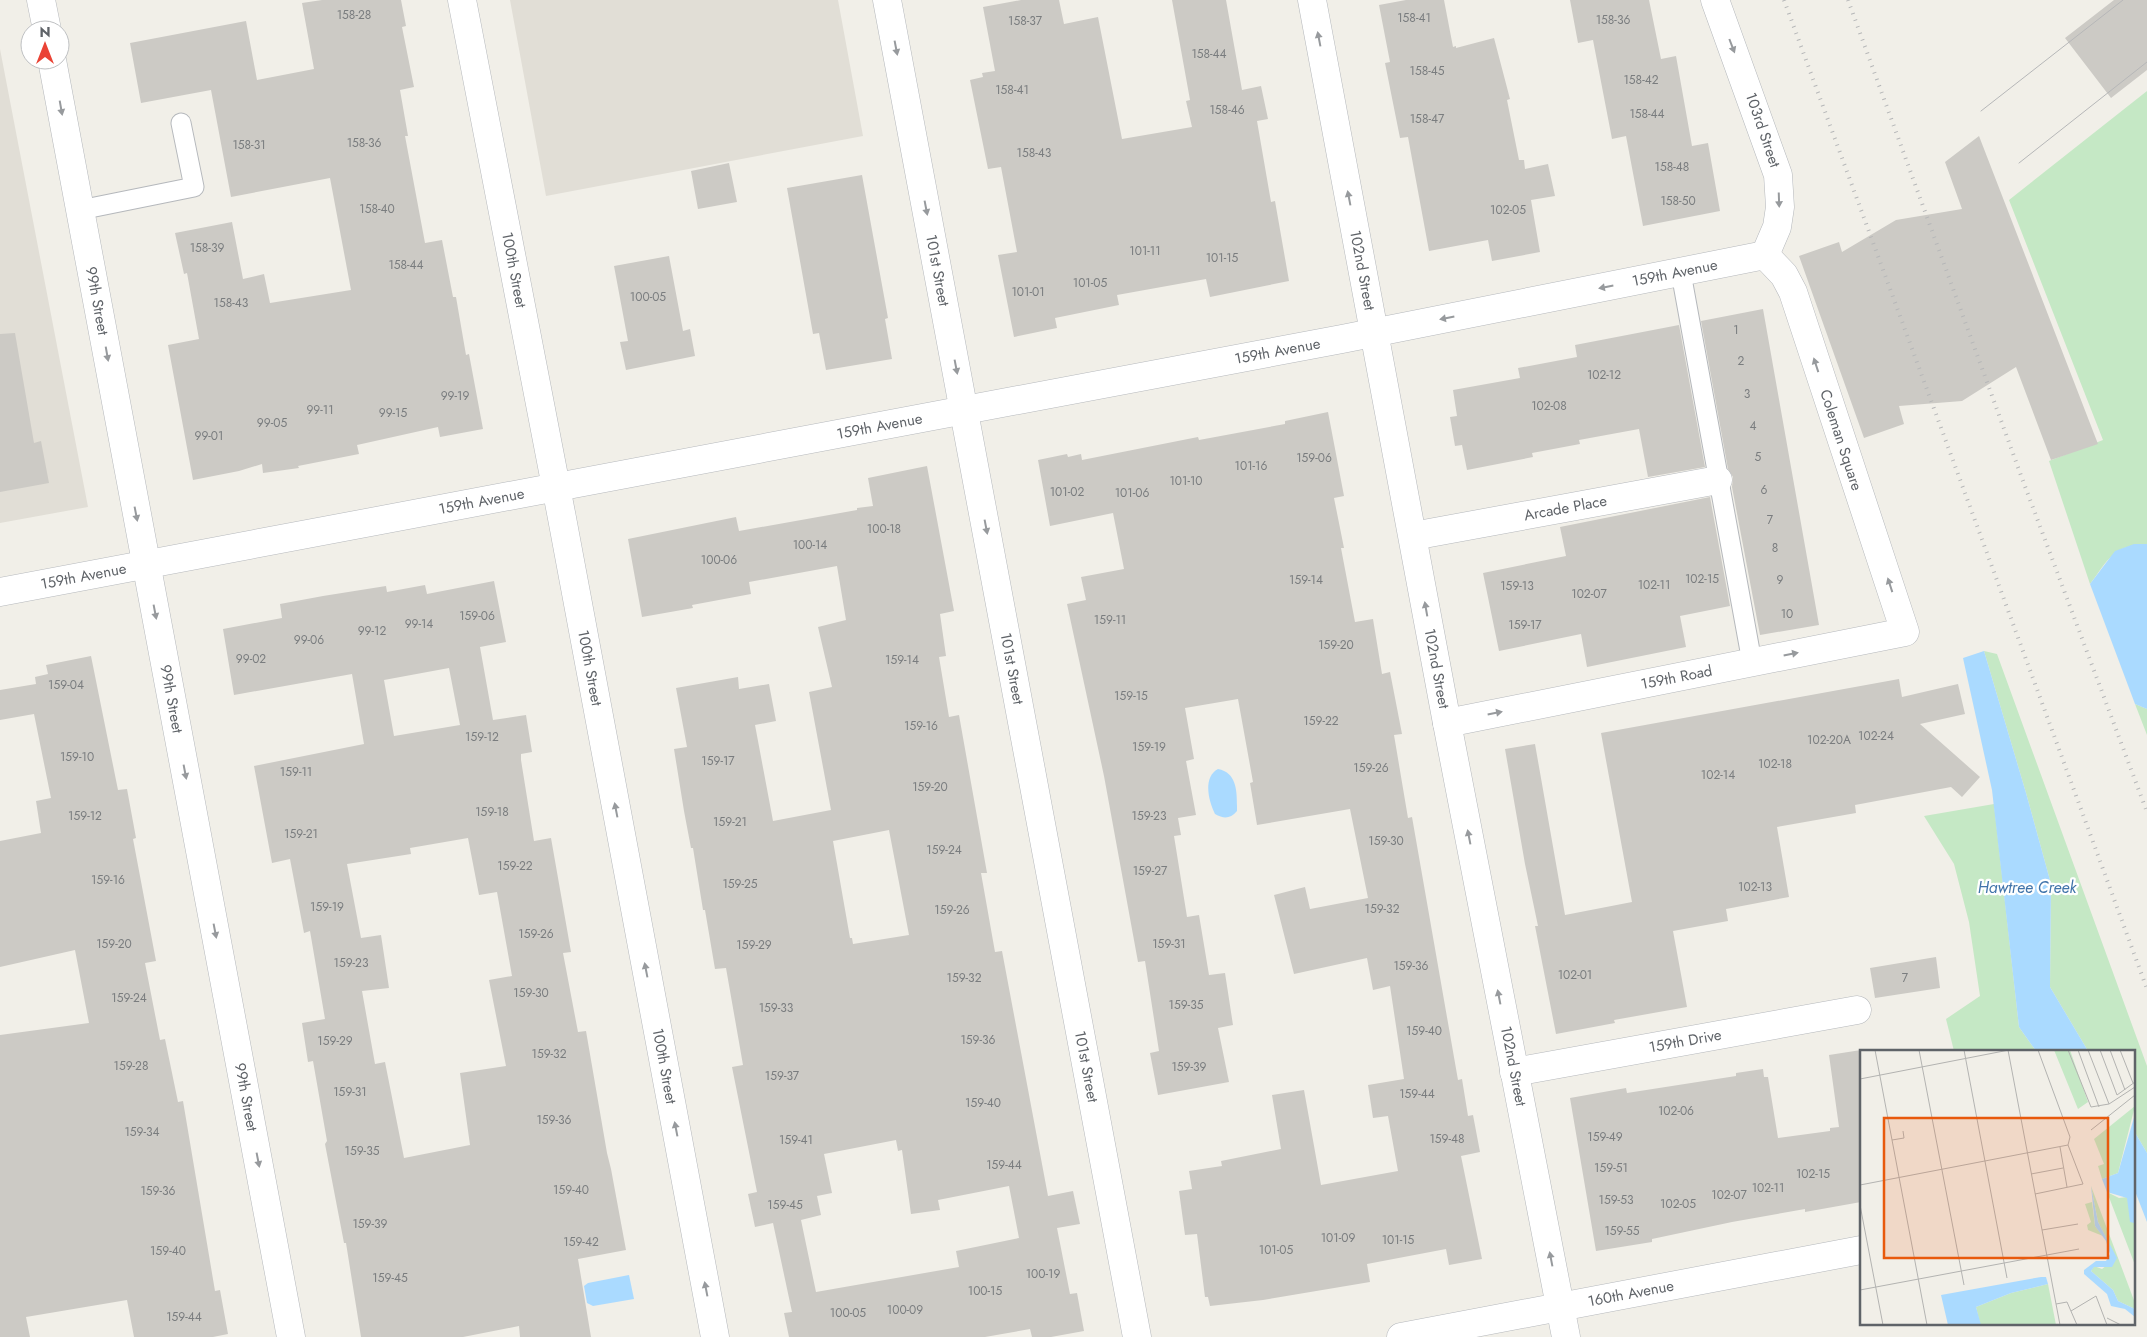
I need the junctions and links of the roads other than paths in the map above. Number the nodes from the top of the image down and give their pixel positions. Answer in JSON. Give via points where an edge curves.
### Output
{"nodes":[{"id":1,"x":41,"y":0,"type":"edge"},
{"id":2,"x":462,"y":0,"type":"edge"},
{"id":3,"x":887,"y":0,"type":"edge"},
{"id":4,"x":1312,"y":0,"type":"edge"},
{"id":5,"x":1715,"y":0,"type":"edge"},
{"id":6,"x":45,"y":20,"type":"edge"},
{"id":7,"x":54,"y":70,"type":"edge"},
{"id":8,"x":181,"y":123,"type":"dead end"},
{"id":9,"x":80,"y":210,"type":"junction"},
{"id":10,"x":1761,"y":256,"type":"junction"},
{"id":11,"x":1681,"y":273,"type":"junction"},
{"id":12,"x":1375,"y":332,"type":"junction"},
{"id":13,"x":964,"y":410,"type":"junction"},
{"id":14,"x":1718,"y":480,"type":"junction"},
{"id":15,"x":556,"y":487,"type":"junction"},
{"id":16,"x":1413,"y":536,"type":"junction"},
{"id":17,"x":146,"y":564,"type":"junction"},
{"id":18,"x":0,"y":592,"type":"edge"},
{"id":19,"x":1905,"y":632,"type":"joint"},
{"id":20,"x":1752,"y":662,"type":"junction"},
{"id":21,"x":1447,"y":723,"type":"junction"},
{"id":22,"x":1857,"y":1010,"type":"dead end"},
{"id":23,"x":1514,"y":1072,"type":"junction"},
{"id":24,"x":1860,"y":1250,"type":"edge"},
{"id":25,"x":1560,"y":1307,"type":"junction"},
{"id":26,"x":291,"y":1337,"type":"edge"},
{"id":27,"x":715,"y":1337,"type":"edge"},
{"id":28,"x":1137,"y":1337,"type":"edge"},
{"id":29,"x":1400,"y":1337,"type":"edge"},
{"id":30,"x":1566,"y":1337,"type":"edge"}],
"edges":[{"from":1,"to":6,"type":"street"},
{"from":2,"to":15,"type":"street","name":"100th Street"},
{"from":3,"to":13,"type":"street","name":"101st Street","one_way":true},
{"from":12,"to":4,"type":"street","name":"102nd Street","one_way":true},
{"from":5,"to":10,"type":"street","name":"103rd Street","one_way":true,"via":[[1778,175],[1780,207],[1777,227]]},
{"from":7,"to":9,"type":"street","name":"99th Street","one_way":true},
{"from":8,"to":9,"type":"lane","via":[[194,187]]},
{"from":9,"to":17,"type":"street","name":"99th Street","one_way":true},
{"from":10,"to":11,"type":"street","name":"159th Avenue"},
{"from":19,"to":10,"type":"street","name":"Coleman Square","one_way":true,"via":[[1793,292],[1784,274]]},
{"from":11,"to":12,"type":"street","name":"159th Avenue","one_way":true},
{"from":11,"to":14,"type":"lane"},
{"from":12,"to":13,"type":"street","name":"159th Avenue"},
{"from":12,"to":16,"type":"street","name":"102nd Street"},
{"from":13,"to":15,"type":"street","name":"159th Avenue"},
{"from":13,"to":28,"type":"street","name":"101st Street","one_way":true},
{"from":14,"to":16,"type":"street","name":"Arcade Place"},
{"from":14,"to":20,"type":"lane"},
{"from":15,"to":17,"type":"street","name":"159th Avenue"},
{"from":27,"to":15,"type":"street","name":"100th Street","one_way":true},
{"from":21,"to":16,"type":"street","name":"102nd Street","one_way":true},
{"from":17,"to":18,"type":"street","name":"159th Avenue"},
{"from":17,"to":26,"type":"street","name":"99th Street","one_way":true},
{"from":20,"to":19,"type":"street","name":"159th Road","one_way":true},
{"from":21,"to":20,"type":"street","name":"159th Road","one_way":true},
{"from":23,"to":21,"type":"street","name":"102nd Street","one_way":true},
{"from":22,"to":23,"type":"street","name":"159th Drive"},
{"from":25,"to":23,"type":"street","name":"102nd Street","one_way":true},
{"from":24,"to":25,"type":"street","name":"160th Avenue"},
{"from":25,"to":29,"type":"street","name":"160th Avenue"},
{"from":25,"to":30,"type":"street","name":"102nd Street"}]}
